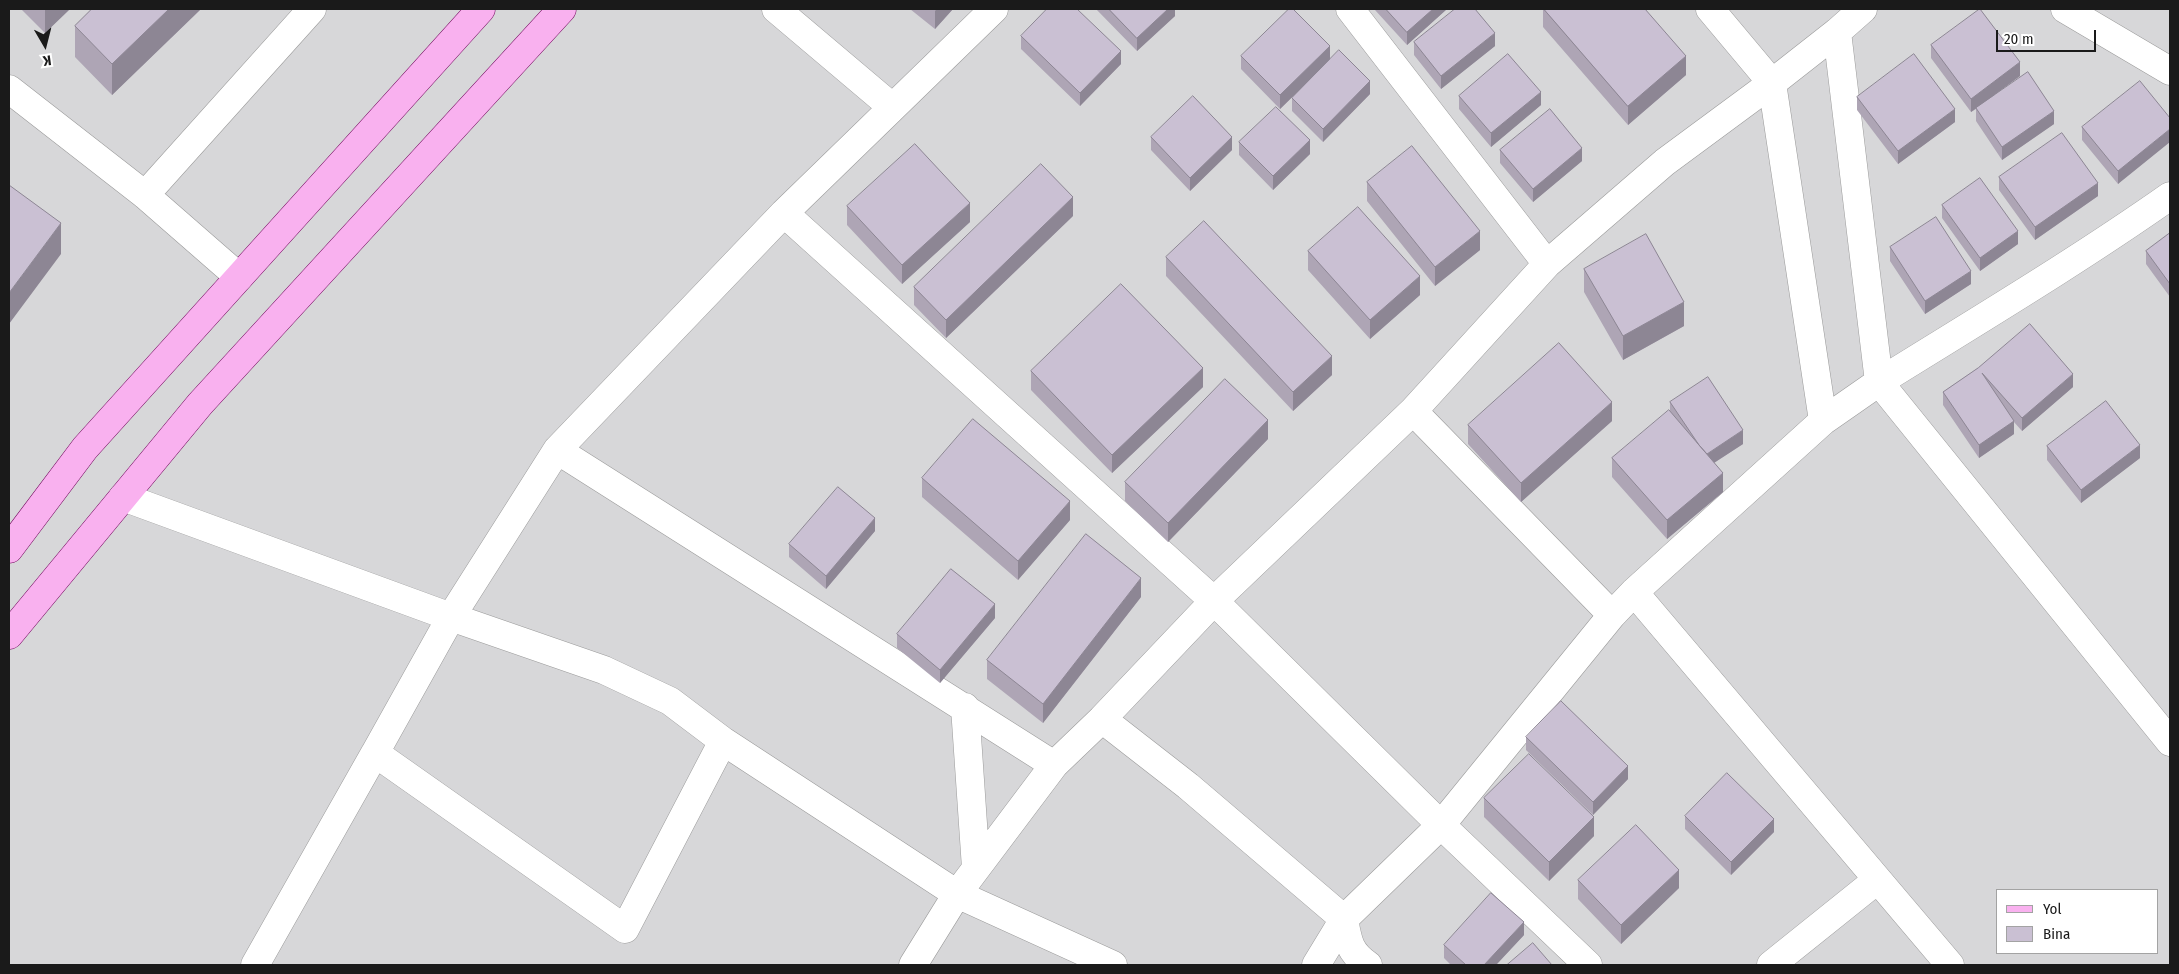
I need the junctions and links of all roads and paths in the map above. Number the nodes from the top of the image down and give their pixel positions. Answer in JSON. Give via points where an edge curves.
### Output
{"nodes":[{"id":1,"x":312,"y":9,"type":"edge"},
{"id":2,"x":481,"y":9,"type":"edge"},
{"id":3,"x":562,"y":9,"type":"edge"},
{"id":4,"x":776,"y":9,"type":"edge"},
{"id":5,"x":994,"y":9,"type":"edge"},
{"id":6,"x":1350,"y":9,"type":"edge"},
{"id":7,"x":1710,"y":9,"type":"edge"},
{"id":8,"x":1862,"y":9,"type":"edge"},
{"id":9,"x":2065,"y":9,"type":"edge"},
{"id":10,"x":1837,"y":32,"type":"junction"},
{"id":11,"x":2170,"y":71,"type":"edge"},
{"id":12,"x":1772,"y":82,"type":"junction"},
{"id":13,"x":9,"y":89,"type":"edge"},
{"id":14,"x":892,"y":107,"type":"junction"},
{"id":15,"x":145,"y":195,"type":"junction"},
{"id":16,"x":2170,"y":196,"type":"edge"},
{"id":17,"x":784,"y":214,"type":"junction"},
{"id":18,"x":1546,"y":264,"type":"junction"},
{"id":19,"x":239,"y":277,"type":"junction"},
{"id":20,"x":1880,"y":382,"type":"junction"},
{"id":21,"x":1412,"y":411,"type":"junction"},
{"id":22,"x":1823,"y":421,"type":"junction"},
{"id":23,"x":557,"y":450,"type":"junction"},
{"id":24,"x":123,"y":497,"type":"junction"},
{"id":25,"x":9,"y":549,"type":"edge"},
{"id":26,"x":1634,"y":592,"type":"junction"},
{"id":27,"x":1214,"y":601,"type":"junction"},
{"id":28,"x":1612,"y":615,"type":"junction"},
{"id":29,"x":451,"y":617,"type":"junction"},
{"id":30,"x":9,"y":635,"type":"edge"},
{"id":31,"x":964,"y":707,"type":"junction"},
{"id":32,"x":1102,"y":719,"type":"junction"},
{"id":33,"x":724,"y":741,"type":"junction"},
{"id":34,"x":2170,"y":742,"type":"edge"},
{"id":35,"x":375,"y":753,"type":"junction"},
{"id":36,"x":1054,"y":765,"type":"junction"},
{"id":37,"x":1441,"y":824,"type":"junction"},
{"id":38,"x":976,"y":868,"type":"junction"},
{"id":39,"x":1876,"y":880,"type":"junction"},
{"id":40,"x":957,"y":894,"type":"junction"},
{"id":41,"x":1344,"y":919,"type":"junction"},
{"id":42,"x":255,"y":965,"type":"edge"},
{"id":43,"x":913,"y":965,"type":"edge"},
{"id":44,"x":1113,"y":965,"type":"edge"},
{"id":45,"x":1316,"y":965,"type":"edge"},
{"id":46,"x":1368,"y":965,"type":"edge"},
{"id":47,"x":1588,"y":965,"type":"edge"},
{"id":48,"x":1771,"y":965,"type":"edge"},
{"id":49,"x":1950,"y":965,"type":"edge"}],
"edges":[{"from":1,"to":15,"type":"street"},
{"from":2,"to":19,"type":"main road"},
{"from":3,"to":24,"type":"main road","via":[[200,404]]},
{"from":4,"to":14,"type":"street"},
{"from":5,"to":14,"type":"street"},
{"from":6,"to":18,"type":"street"},
{"from":7,"to":12,"type":"street"},
{"from":8,"to":10,"type":"street"},
{"from":9,"to":11,"type":"street"},
{"from":10,"to":12,"type":"street"},
{"from":10,"to":20,"type":"street"},
{"from":12,"to":18,"type":"street","via":[[1665,162]]},
{"from":12,"to":22,"type":"street"},
{"from":13,"to":15,"type":"street"},
{"from":14,"to":17,"type":"street"},
{"from":15,"to":19,"type":"street"},
{"from":16,"to":20,"type":"street","via":[[2086,254]]},
{"from":17,"to":23,"type":"street"},
{"from":17,"to":27,"type":"street"},
{"from":18,"to":21,"type":"street"},
{"from":19,"to":25,"type":"main road","via":[[85,448]]},
{"from":20,"to":22,"type":"street"},
{"from":20,"to":34,"type":"street"},
{"from":21,"to":27,"type":"street"},
{"from":21,"to":28,"type":"street"},
{"from":22,"to":26,"type":"street"},
{"from":23,"to":29,"type":"street"},
{"from":23,"to":31,"type":"street"},
{"from":24,"to":29,"type":"street"},
{"from":24,"to":30,"type":"main road"},
{"from":26,"to":28,"type":"street"},
{"from":26,"to":39,"type":"street"},
{"from":27,"to":32,"type":"street"},
{"from":27,"to":37,"type":"street"},
{"from":28,"to":37,"type":"street"},
{"from":29,"to":33,"type":"street","via":[[604,670],[670,701]]},
{"from":29,"to":35,"type":"street"},
{"from":31,"to":36,"type":"street"},
{"from":31,"to":38,"type":"street"},
{"from":32,"to":36,"type":"street"},
{"from":32,"to":41,"type":"street","via":[[1188,786]]},
{"from":33,"to":35,"type":"street","via":[[625,929]]},
{"from":33,"to":40,"type":"street"},
{"from":35,"to":42,"type":"street"},
{"from":36,"to":38,"type":"street"},
{"from":37,"to":41,"type":"street"},
{"from":37,"to":47,"type":"street"},
{"from":38,"to":40,"type":"street"},
{"from":39,"to":48,"type":"street"},
{"from":39,"to":49,"type":"street"},
{"from":40,"to":43,"type":"street"},
{"from":40,"to":44,"type":"street"},
{"from":41,"to":45,"type":"street"},
{"from":41,"to":46,"type":"street","via":[[1348,940],[1356,957]]}]}
